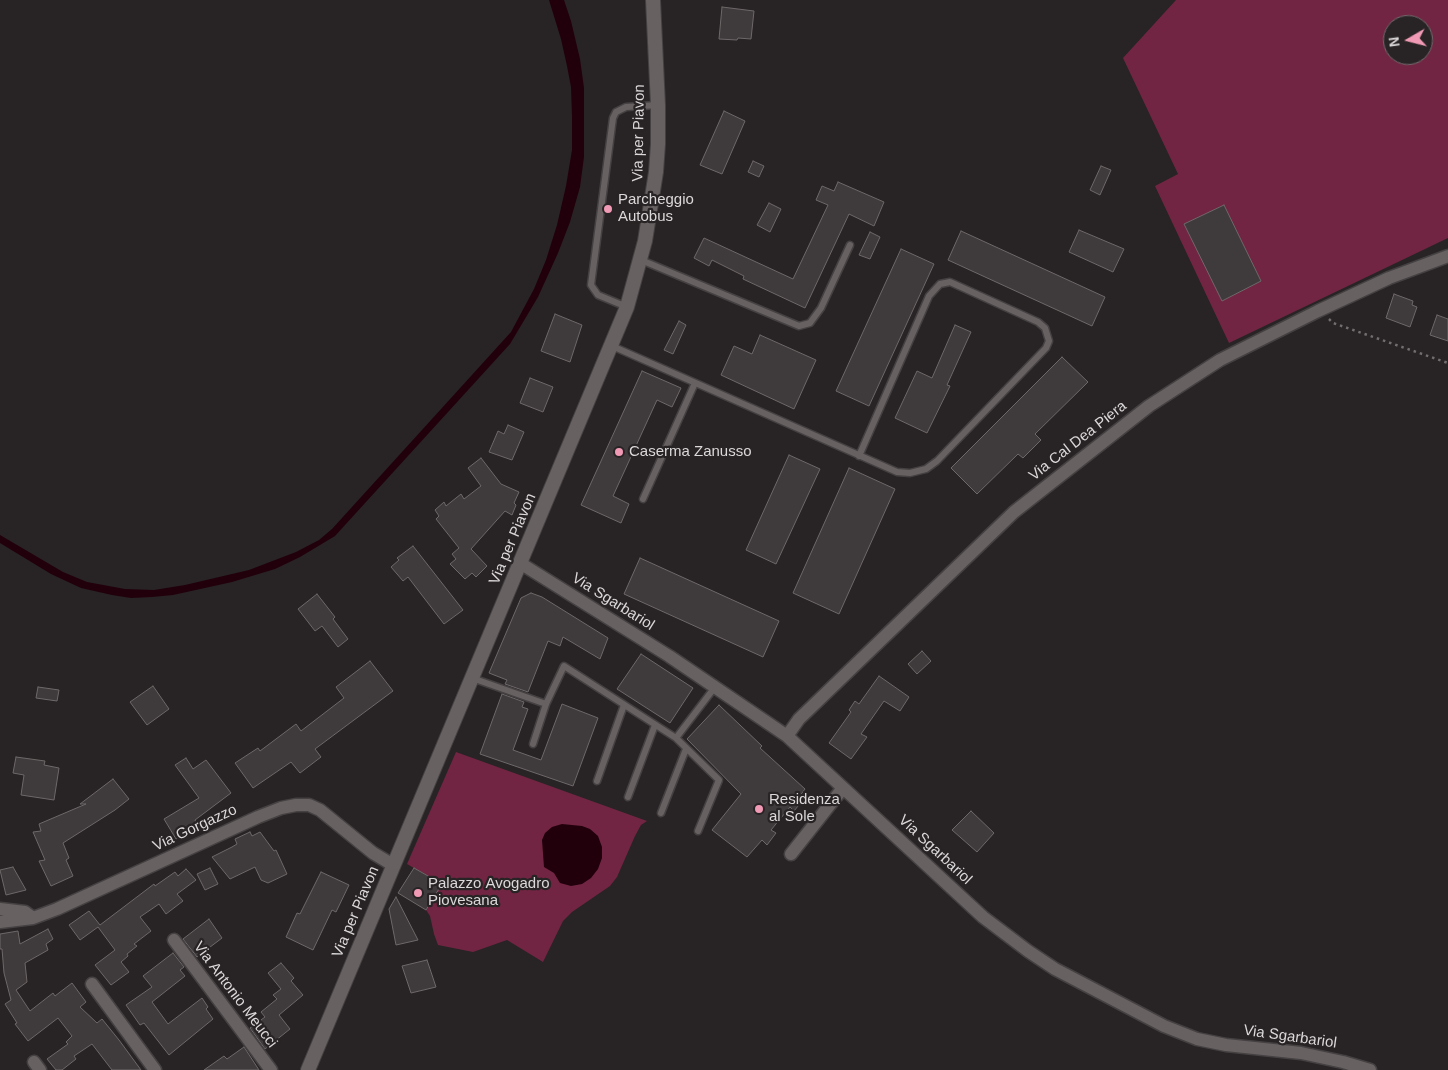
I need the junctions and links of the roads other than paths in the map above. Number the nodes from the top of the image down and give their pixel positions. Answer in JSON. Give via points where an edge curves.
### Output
{"nodes":[{"id":1,"x":653,"y":0,"type":"edge"},
{"id":2,"x":658,"y":105,"type":"junction"},
{"id":3,"x":850,"y":245,"type":"dead end"},
{"id":4,"x":1448,"y":256,"type":"edge"},
{"id":5,"x":641,"y":260,"type":"junction"},
{"id":6,"x":627,"y":306,"type":"junction"},
{"id":7,"x":612,"y":346,"type":"junction"},
{"id":8,"x":696,"y":383,"type":"junction"},
{"id":9,"x":859,"y":456,"type":"junction"},
{"id":10,"x":643,"y":499,"type":"dead end"},
{"id":11,"x":520,"y":563,"type":"junction"},
{"id":12,"x":472,"y":678,"type":"junction"},
{"id":13,"x":715,"y":687,"type":"junction"},
{"id":14,"x":546,"y":704,"type":"junction"},
{"id":15,"x":624,"y":704,"type":"junction"},
{"id":16,"x":655,"y":725,"type":"junction"},
{"id":17,"x":787,"y":736,"type":"junction"},
{"id":18,"x":676,"y":738,"type":"junction"},
{"id":19,"x":533,"y":744,"type":"dead end"},
{"id":20,"x":686,"y":749,"type":"junction"},
{"id":21,"x":596,"y":781,"type":"dead end"},
{"id":22,"x":843,"y":788,"type":"junction"},
{"id":23,"x":628,"y":797,"type":"dead end"},
{"id":24,"x":661,"y":813,"type":"dead end"},
{"id":25,"x":698,"y":830,"type":"dead end"},
{"id":26,"x":791,"y":854,"type":"dead end"},
{"id":27,"x":393,"y":865,"type":"junction"},
{"id":28,"x":0,"y":909,"type":"edge"},
{"id":29,"x":32,"y":918,"type":"junction"},
{"id":30,"x":0,"y":922,"type":"edge"},
{"id":31,"x":174,"y":940,"type":"dead end"},
{"id":32,"x":92,"y":984,"type":"dead end"},
{"id":33,"x":155,"y":1070,"type":"edge"},
{"id":34,"x":271,"y":1070,"type":"edge"},
{"id":35,"x":308,"y":1070,"type":"edge"},
{"id":36,"x":1370,"y":1070,"type":"edge"}],
"edges":[{"from":1,"to":2,"type":"street","name":"Via per Piavon"},
{"from":2,"to":5,"type":"street","name":"Via per Piavon","via":[[656,172]]},
{"from":2,"to":6,"type":"lane","via":[[626,107],[616,112],[613,118],[591,285],[598,296]]},
{"from":3,"to":5,"type":"lane","via":[[821,308],[810,323],[799,326]]},
{"from":4,"to":17,"type":"street","name":"Via Cal Dea Piera","via":[[1389,278],[1220,360],[1149,406],[1014,512],[799,718]]},
{"from":5,"to":6,"type":"street","name":"Via per Piavon"},
{"from":6,"to":7,"type":"street","name":"Via per Piavon"},
{"from":7,"to":8,"type":"lane"},
{"from":7,"to":11,"type":"street","name":"Via per Piavon"},
{"from":8,"to":9,"type":"lane"},
{"from":8,"to":10,"type":"lane"},
{"from":9,"to":9,"type":"lane","via":[[903,474],[926,469],[1046,348],[1049,341],[1045,328],[950,282],[940,284],[930,296]]},
{"from":11,"to":12,"type":"street","name":"Via per Piavon"},
{"from":11,"to":13,"type":"street","name":"Via Sgarbariol"},
{"from":12,"to":14,"type":"lane"},
{"from":12,"to":27,"type":"street","name":"Via per Piavon"},
{"from":13,"to":17,"type":"street","name":"Via Sgarbariol"},
{"from":13,"to":18,"type":"lane"},
{"from":14,"to":15,"type":"lane","via":[[564,666]]},
{"from":14,"to":19,"type":"lane"},
{"from":15,"to":16,"type":"lane"},
{"from":15,"to":21,"type":"lane"},
{"from":16,"to":18,"type":"lane"},
{"from":16,"to":23,"type":"lane"},
{"from":17,"to":22,"type":"street","name":"Via Sgarbariol"},
{"from":18,"to":20,"type":"lane"},
{"from":20,"to":24,"type":"lane"},
{"from":20,"to":25,"type":"lane","via":[[719,780]]},
{"from":22,"to":26,"type":"street"},
{"from":22,"to":36,"type":"street","name":"Via Sgarbariol","via":[[983,917],[1028,952],[1063,973],[1164,1026],[1196,1039],[1301,1053]]},
{"from":27,"to":29,"type":"street","name":"Via Gorgazzo","via":[[320,810],[296,805],[258,817]]},
{"from":27,"to":35,"type":"street","name":"Via per Piavon"},
{"from":28,"to":29,"type":"street","via":[[25,912]]},
{"from":29,"to":30,"type":"street","name":"Via Gorgazzo"},
{"from":31,"to":34,"type":"street","name":"Via Antonio Meucci"},
{"from":32,"to":33,"type":"street"}]}
